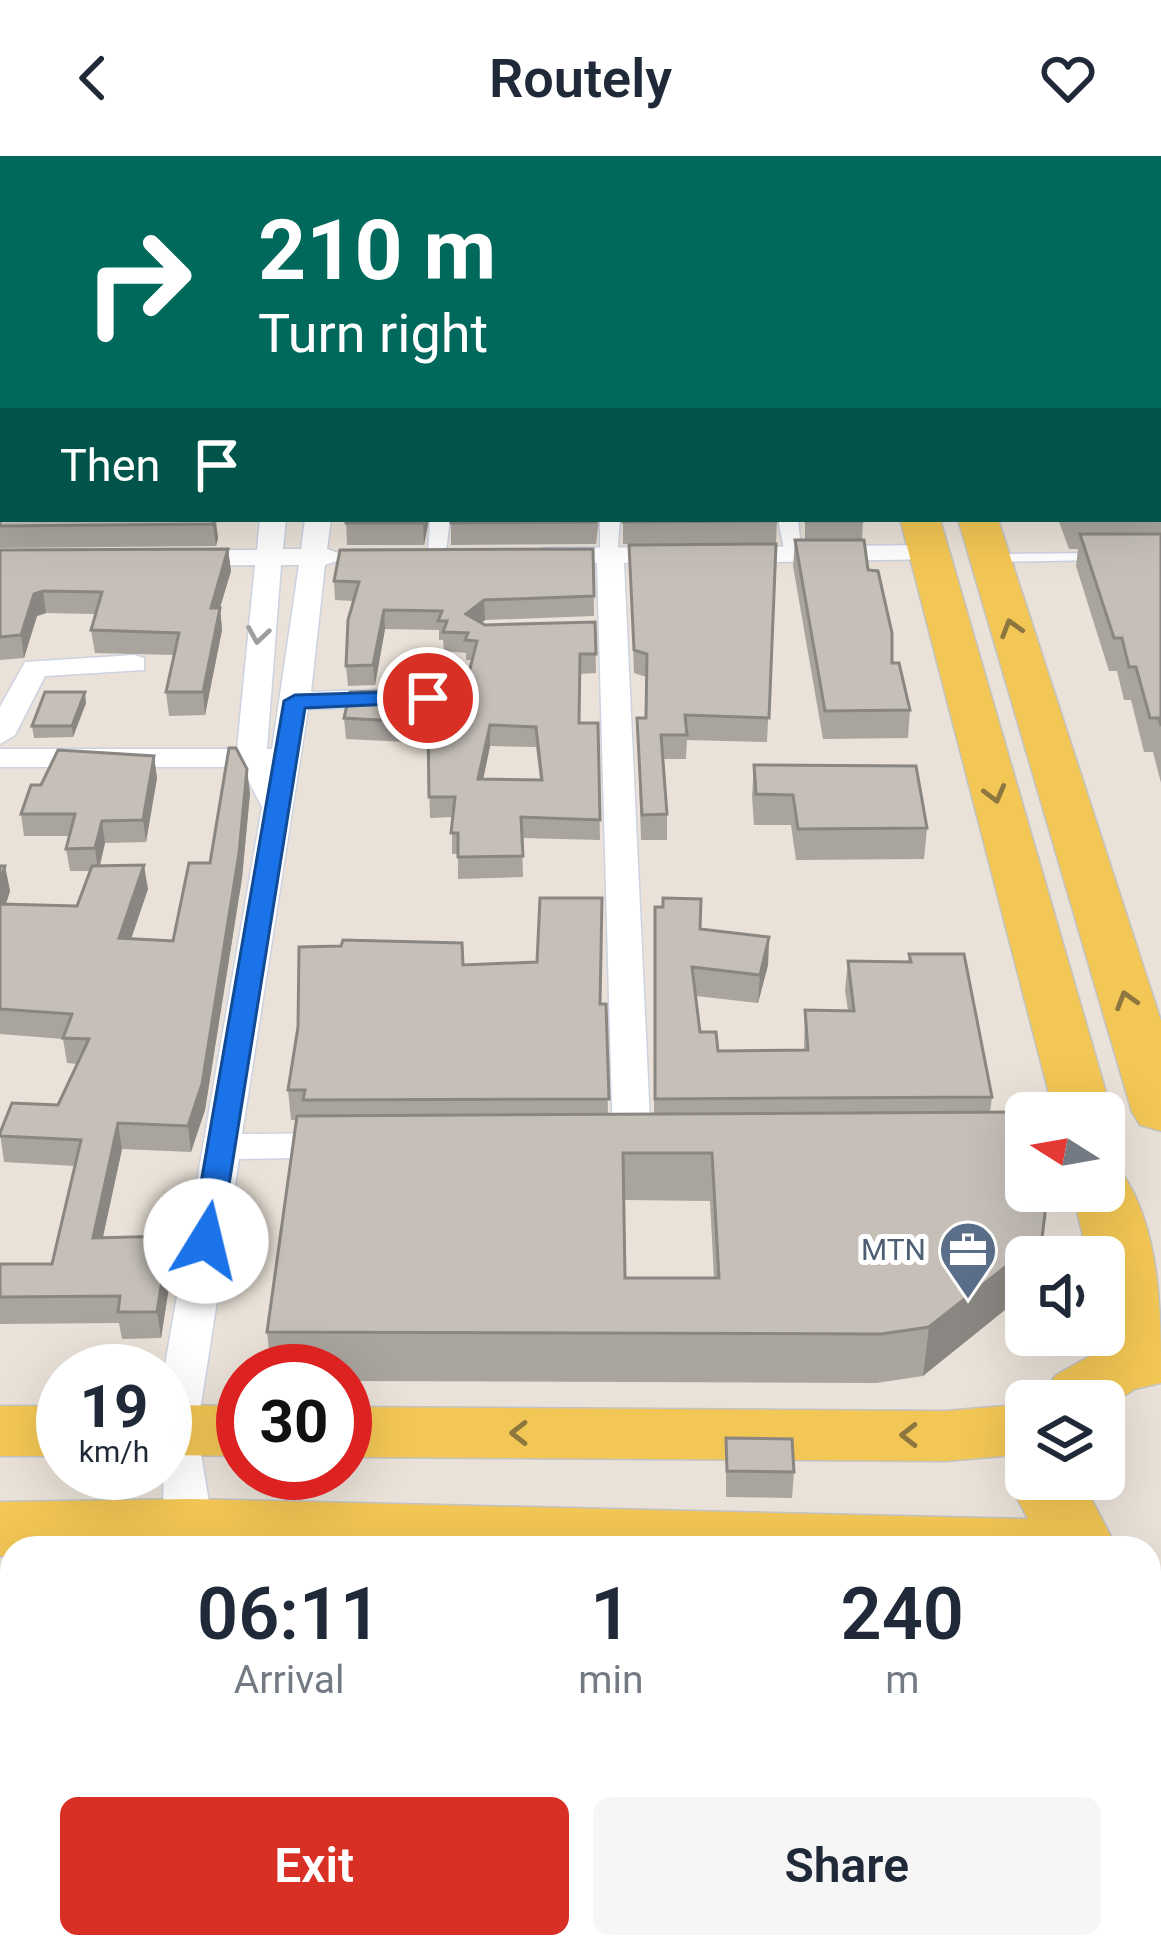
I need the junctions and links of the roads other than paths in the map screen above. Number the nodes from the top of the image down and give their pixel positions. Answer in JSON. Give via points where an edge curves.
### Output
{"nodes":[{"id":1,"x":273,"y":522,"type":"edge"},
{"id":2,"x":318,"y":522,"type":"edge"},
{"id":3,"x":440,"y":522,"type":"edge"},
{"id":4,"x":610,"y":522,"type":"edge"},
{"id":5,"x":789,"y":522,"type":"edge"},
{"id":6,"x":924,"y":536,"type":"edge"},
{"id":7,"x":984,"y":538,"type":"edge"},
{"id":8,"x":795,"y":554,"type":"junction"},
{"id":9,"x":610,"y":555,"type":"junction"},
{"id":10,"x":438,"y":556,"type":"edge"},
{"id":11,"x":524,"y":556,"type":"edge"},
{"id":12,"x":271,"y":557,"type":"junction"},
{"id":13,"x":316,"y":557,"type":"junction"},
{"id":14,"x":374,"y":557,"type":"edge"},
{"id":15,"x":1118,"y":557,"type":"edge"},
{"id":16,"x":158,"y":559,"type":"edge"},
{"id":17,"x":134,"y":664,"type":"dead end"},
{"id":18,"x":428,"y":698,"type":"edge"},
{"id":19,"x":295,"y":701,"type":"junction"},
{"id":20,"x":0,"y":736,"type":"edge"},
{"id":21,"x":0,"y":758,"type":"edge"},
{"id":22,"x":268,"y":758,"type":"junction"},
{"id":23,"x":1077,"y":1092,"type":"edge"},
{"id":24,"x":1161,"y":1112,"type":"edge"},
{"id":25,"x":586,"y":1143,"type":"edge"},
{"id":26,"x":632,"y":1143,"type":"junction"},
{"id":27,"x":678,"y":1143,"type":"edge"},
{"id":28,"x":381,"y":1145,"type":"edge"},
{"id":29,"x":221,"y":1147,"type":"junction"},
{"id":30,"x":1108,"y":1212,"type":"edge"},
{"id":31,"x":185,"y":1344,"type":"edge"},
{"id":32,"x":1147,"y":1361,"type":"edge"},
{"id":33,"x":1100,"y":1380,"type":"edge"},
{"id":34,"x":0,"y":1431,"type":"edge"},
{"id":35,"x":36,"y":1431,"type":"edge"},
{"id":36,"x":1005,"y":1431,"type":"edge"},
{"id":37,"x":372,"y":1432,"type":"edge"},
{"id":38,"x":182,"y":1500,"type":"edge"},
{"id":39,"x":1053,"y":1500,"type":"edge"},
{"id":40,"x":0,"y":1529,"type":"edge"},
{"id":41,"x":164,"y":1536,"type":"edge"},
{"id":42,"x":188,"y":1536,"type":"edge"},
{"id":43,"x":1074,"y":1536,"type":"edge"}],
"edges":[{"from":1,"to":12,"type":"street"},
{"from":2,"to":13,"type":"street"},
{"from":3,"to":10,"type":"street"},
{"from":4,"to":9,"type":"street"},
{"from":5,"to":8,"type":"street"},
{"from":6,"to":8,"type":"street"},
{"from":6,"to":23,"type":"main road","one_way":true},
{"from":7,"to":15,"type":"lane"},
{"from":24,"to":7,"type":"main road","one_way":true},
{"from":8,"to":9,"type":"street"},
{"from":9,"to":11,"type":"street"},
{"from":9,"to":26,"type":"street","via":[[601,628]]},
{"from":12,"to":13,"type":"street"},
{"from":12,"to":16,"type":"street"},
{"from":12,"to":22,"type":"street","one_way":true,"via":[[254,663]]},
{"from":13,"to":14,"type":"street"},
{"from":13,"to":19,"type":"street"},
{"from":17,"to":20,"type":"street","via":[[35,668]]},
{"from":18,"to":19,"type":"street"},
{"from":19,"to":22,"type":"street"},
{"from":21,"to":22,"type":"street"},
{"from":22,"to":29,"type":"street","via":[[276,805]]},
{"from":25,"to":26,"type":"street"},
{"from":26,"to":27,"type":"street"},
{"from":28,"to":29,"type":"street"},
{"from":29,"to":31,"type":"street"},
{"from":30,"to":32,"type":"main road"},
{"from":32,"to":33,"type":"main road"},
{"from":34,"to":35,"type":"main road"},
{"from":36,"to":37,"type":"main road","one_way":true},
{"from":38,"to":42,"type":"street"},
{"from":39,"to":43,"type":"main road"},
{"from":40,"to":41,"type":"main road"}]}
